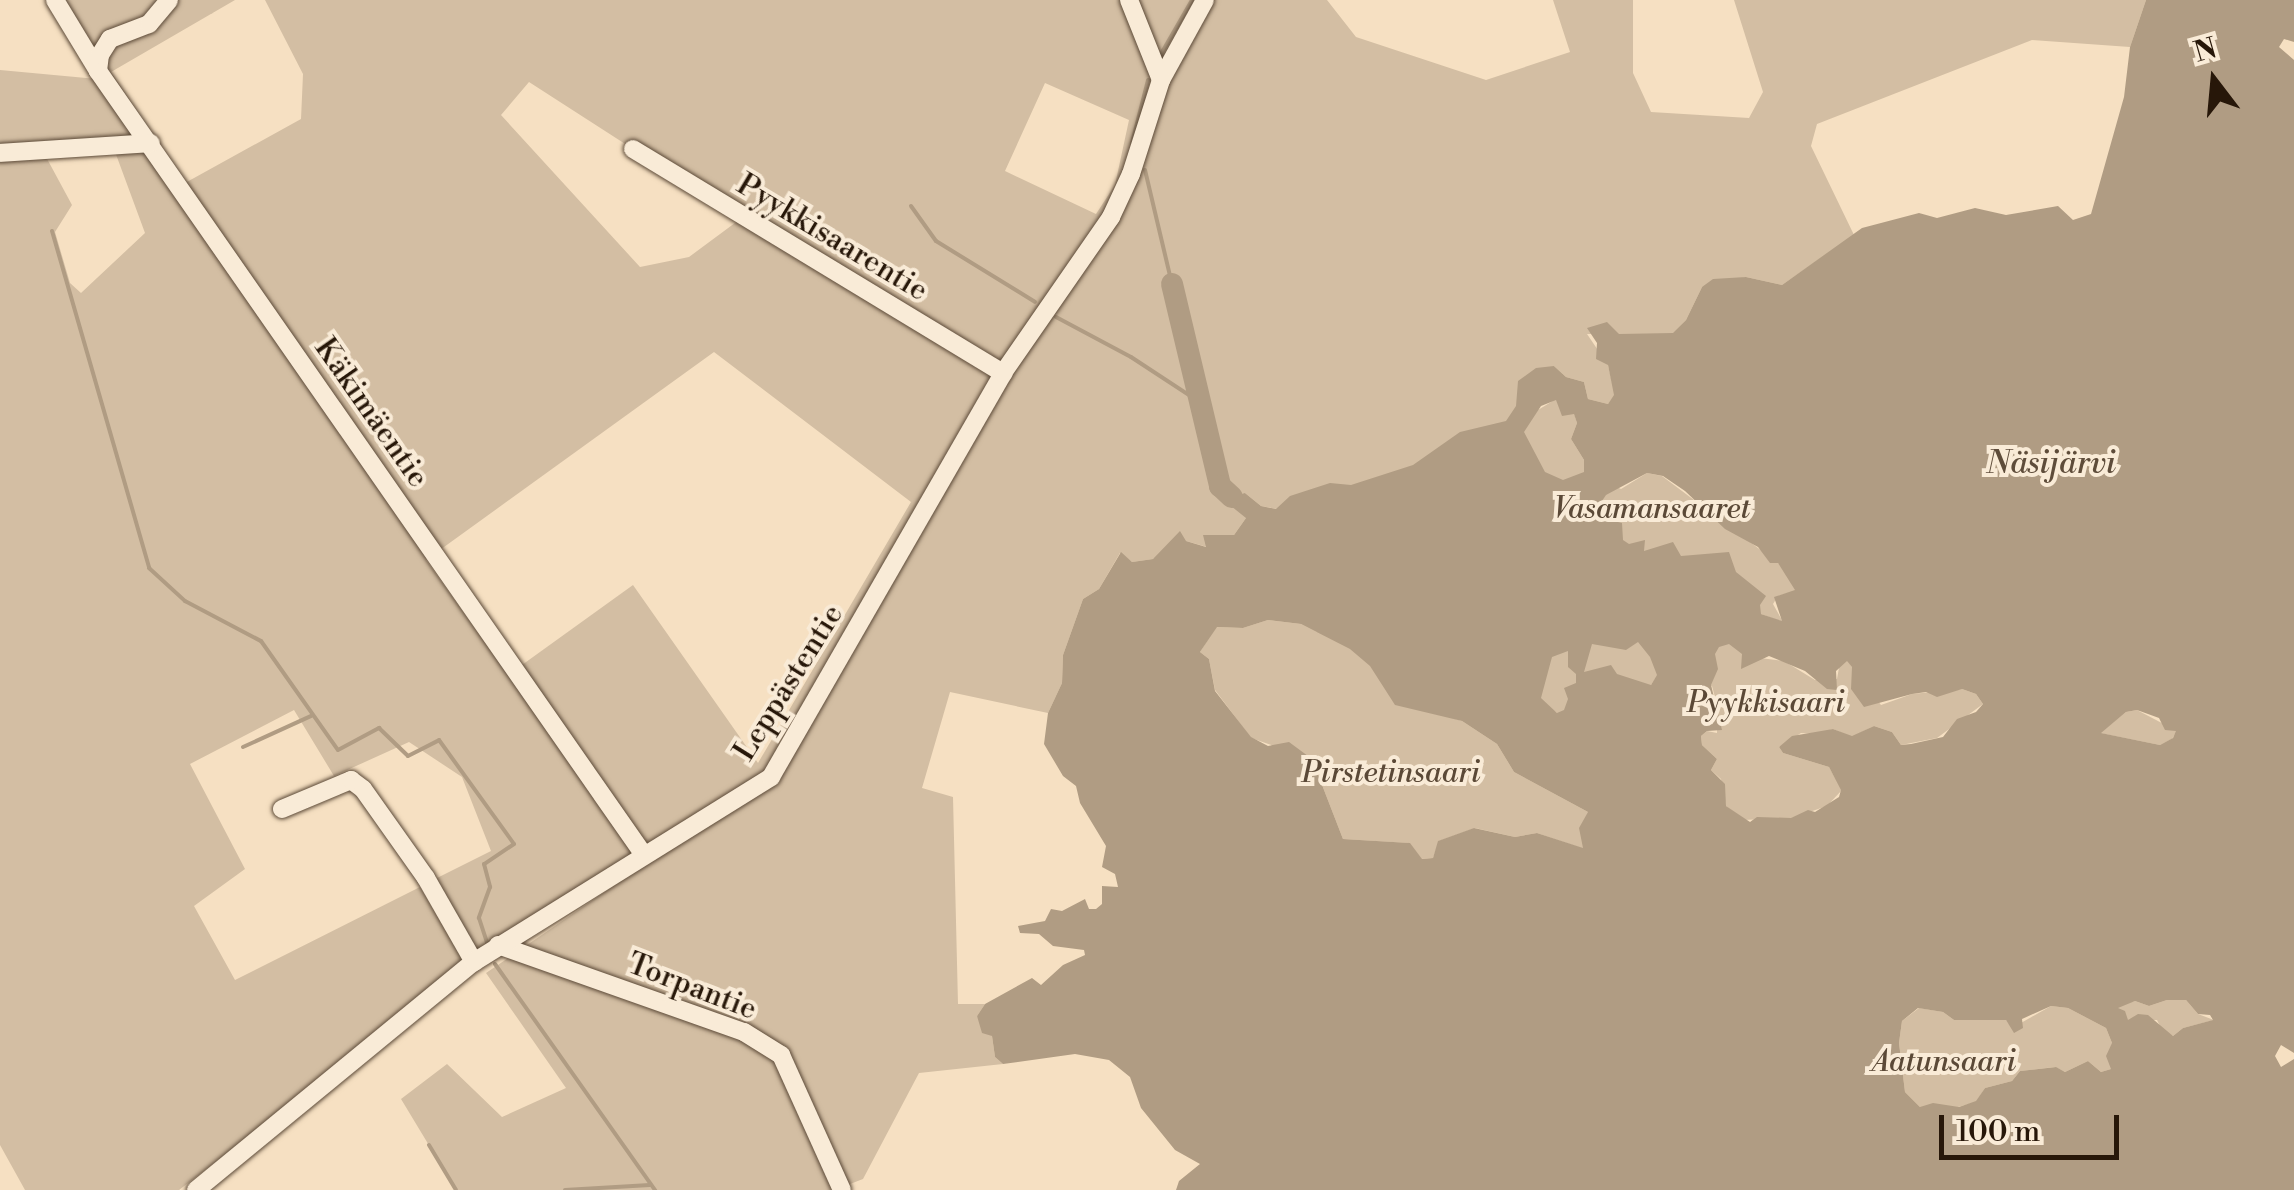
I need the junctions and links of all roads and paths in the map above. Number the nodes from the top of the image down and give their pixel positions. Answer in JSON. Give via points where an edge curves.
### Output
{"nodes":[{"id":1,"x":55,"y":0,"type":"edge"},
{"id":2,"x":169,"y":0,"type":"edge"},
{"id":3,"x":1128,"y":0,"type":"edge"},
{"id":4,"x":1205,"y":0,"type":"edge"},
{"id":5,"x":98,"y":71,"type":"junction"},
{"id":6,"x":1160,"y":80,"type":"junction"},
{"id":7,"x":151,"y":143,"type":"junction"},
{"id":8,"x":633,"y":150,"type":"dead end"},
{"id":9,"x":0,"y":153,"type":"edge"},
{"id":10,"x":1004,"y":373,"type":"junction"},
{"id":11,"x":282,"y":809,"type":"dead end"},
{"id":12,"x":644,"y":855,"type":"junction"},
{"id":13,"x":498,"y":945,"type":"junction"},
{"id":14,"x":474,"y":962,"type":"junction"},
{"id":15,"x":196,"y":1190,"type":"edge"},
{"id":16,"x":842,"y":1190,"type":"edge"}],
"edges":[{"from":1,"to":5,"type":"street","name":"Käkimäentie"},
{"from":2,"to":5,"type":"street","via":[[149,24],[110,40]]},
{"from":3,"to":6,"type":"street"},
{"from":4,"to":6,"type":"street","name":"Leppästentie"},
{"from":5,"to":7,"type":"street","name":"Käkimäentie"},
{"from":6,"to":10,"type":"street","name":"Leppästentie","via":[[1140,152],[1110,217]]},
{"from":7,"to":9,"type":"street"},
{"from":7,"to":12,"type":"street","name":"Käkimäentie"},
{"from":8,"to":10,"type":"street","name":"Pyykkisaarentie"},
{"from":10,"to":12,"type":"street","name":"Leppästentie","via":[[770,777]]},
{"from":11,"to":14,"type":"street","via":[[350,780],[362,789],[426,878]]},
{"from":12,"to":13,"type":"street","name":"Leppästentie"},
{"from":13,"to":14,"type":"street","name":"Leppästentie"},
{"from":13,"to":16,"type":"street","name":"Torpantie","via":[[744,1032],[781,1055]]},
{"from":14,"to":15,"type":"street","name":"Leppästentie"}]}
